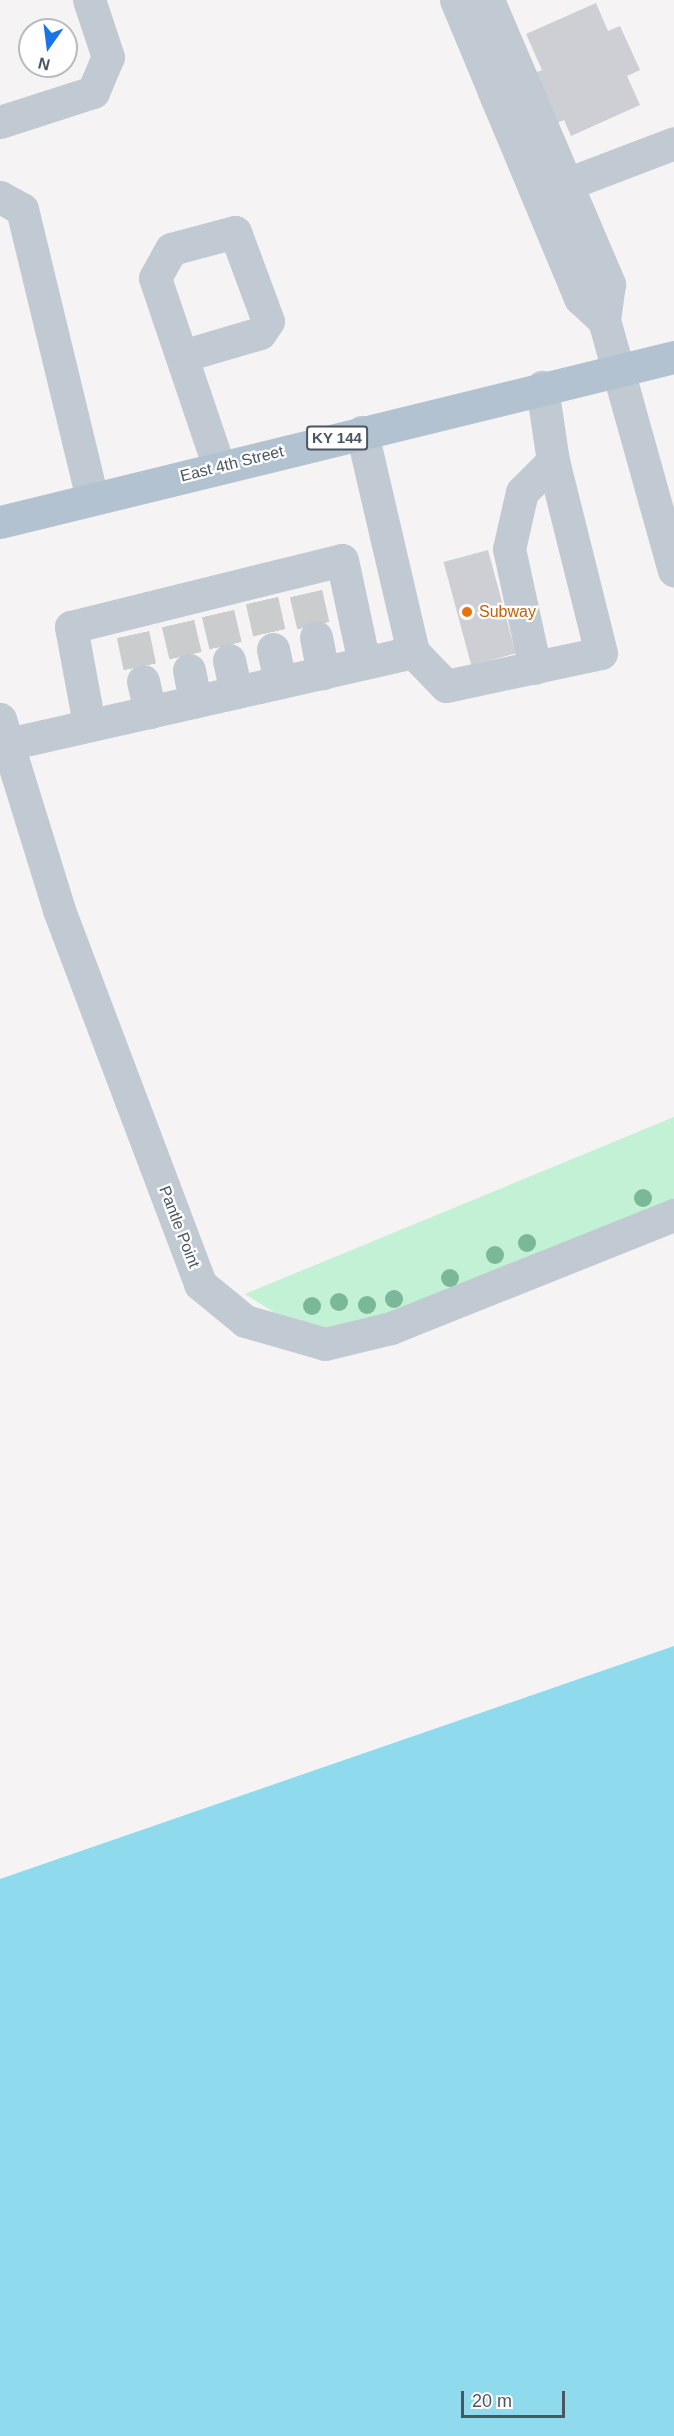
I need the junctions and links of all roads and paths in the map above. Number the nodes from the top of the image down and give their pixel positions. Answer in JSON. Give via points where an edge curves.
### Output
{"nodes":[{"id":1,"x":88,"y":0,"type":"edge"},
{"id":2,"x":456,"y":0,"type":"edge"},
{"id":3,"x":471,"y":0,"type":"edge"},
{"id":4,"x":488,"y":0,"type":"edge"},
{"id":5,"x":504,"y":0,"type":"edge"},
{"id":6,"x":0,"y":122,"type":"edge"},
{"id":7,"x":674,"y":142,"type":"edge"},
{"id":8,"x":558,"y":188,"type":"junction"},
{"id":9,"x":0,"y":197,"type":"edge"},
{"id":10,"x":182,"y":356,"type":"dead end"},
{"id":11,"x":674,"y":357,"type":"edge"},
{"id":12,"x":617,"y":370,"type":"junction"},
{"id":13,"x":542,"y":387,"type":"junction"},
{"id":14,"x":362,"y":432,"type":"junction"},
{"id":15,"x":553,"y":461,"type":"junction"},
{"id":16,"x":219,"y":467,"type":"junction"},
{"id":17,"x":92,"y":499,"type":"junction"},
{"id":18,"x":0,"y":522,"type":"edge"},
{"id":19,"x":674,"y":570,"type":"edge"},
{"id":20,"x":316,"y":637,"type":"tunnel mouth"},
{"id":21,"x":273,"y":649,"type":"tunnel mouth"},
{"id":22,"x":413,"y":652,"type":"junction"},
{"id":23,"x":229,"y":660,"type":"tunnel mouth"},
{"id":24,"x":364,"y":663,"type":"junction"},
{"id":25,"x":535,"y":668,"type":"junction"},
{"id":26,"x":323,"y":673,"type":"junction"},
{"id":27,"x":280,"y":682,"type":"junction"},
{"id":28,"x":236,"y":692,"type":"junction"},
{"id":29,"x":89,"y":724,"type":"junction"},
{"id":30,"x":4,"y":732,"type":"edge"},
{"id":31,"x":674,"y":1215,"type":"edge"}],
"edges":[{"from":1,"to":6,"type":"street","via":[[108,57],[93,92]]},
{"from":2,"to":8,"type":"street"},
{"from":3,"to":8,"type":"street"},
{"from":4,"to":8,"type":"street"},
{"from":5,"to":8,"type":"street"},
{"from":7,"to":8,"type":"street"},
{"from":8,"to":12,"type":"street","via":[[609,284],[604,320]]},
{"from":9,"to":17,"type":"street","via":[[22,209]]},
{"from":10,"to":16,"type":"street"},
{"from":11,"to":12,"type":"main road","name":"East 4th Street","number":"KY 144"},
{"from":12,"to":13,"type":"main road","name":"East 4th Street","number":"KY 144"},
{"from":12,"to":19,"type":"street"},
{"from":13,"to":14,"type":"main road","name":"East 4th Street","number":"KY 144"},
{"from":13,"to":15,"type":"street"},
{"from":14,"to":16,"type":"main road","name":"East 4th Street","number":"KY 144"},
{"from":14,"to":22,"type":"street"},
{"from":15,"to":25,"type":"street","via":[[522,492],[509,549]]},
{"from":15,"to":25,"type":"street","via":[[601,653]]},
{"from":16,"to":17,"type":"main road","name":"East 4th Street","number":"KY 144"},
{"from":17,"to":18,"type":"main road","name":"East 4th Street","number":"KY 144"},
{"from":20,"to":26,"type":"street"},
{"from":21,"to":27,"type":"street"},
{"from":22,"to":24,"type":"street"},
{"from":22,"to":25,"type":"street","via":[[446,686]]},
{"from":23,"to":28,"type":"street"},
{"from":24,"to":26,"type":"street"},
{"from":24,"to":29,"type":"street","via":[[342,560],[304,581],[131,623],[71,627]]},
{"from":26,"to":27,"type":"street"},
{"from":27,"to":28,"type":"street"},
{"from":28,"to":29,"type":"street","via":[[192,686],[146,696]]},
{"from":29,"to":30,"type":"street"},
{"from":30,"to":31,"type":"street","name":"Pantle Point","via":[[58,910],[200,1284],[245,1321],[325,1344],[369,1334]]}]}
